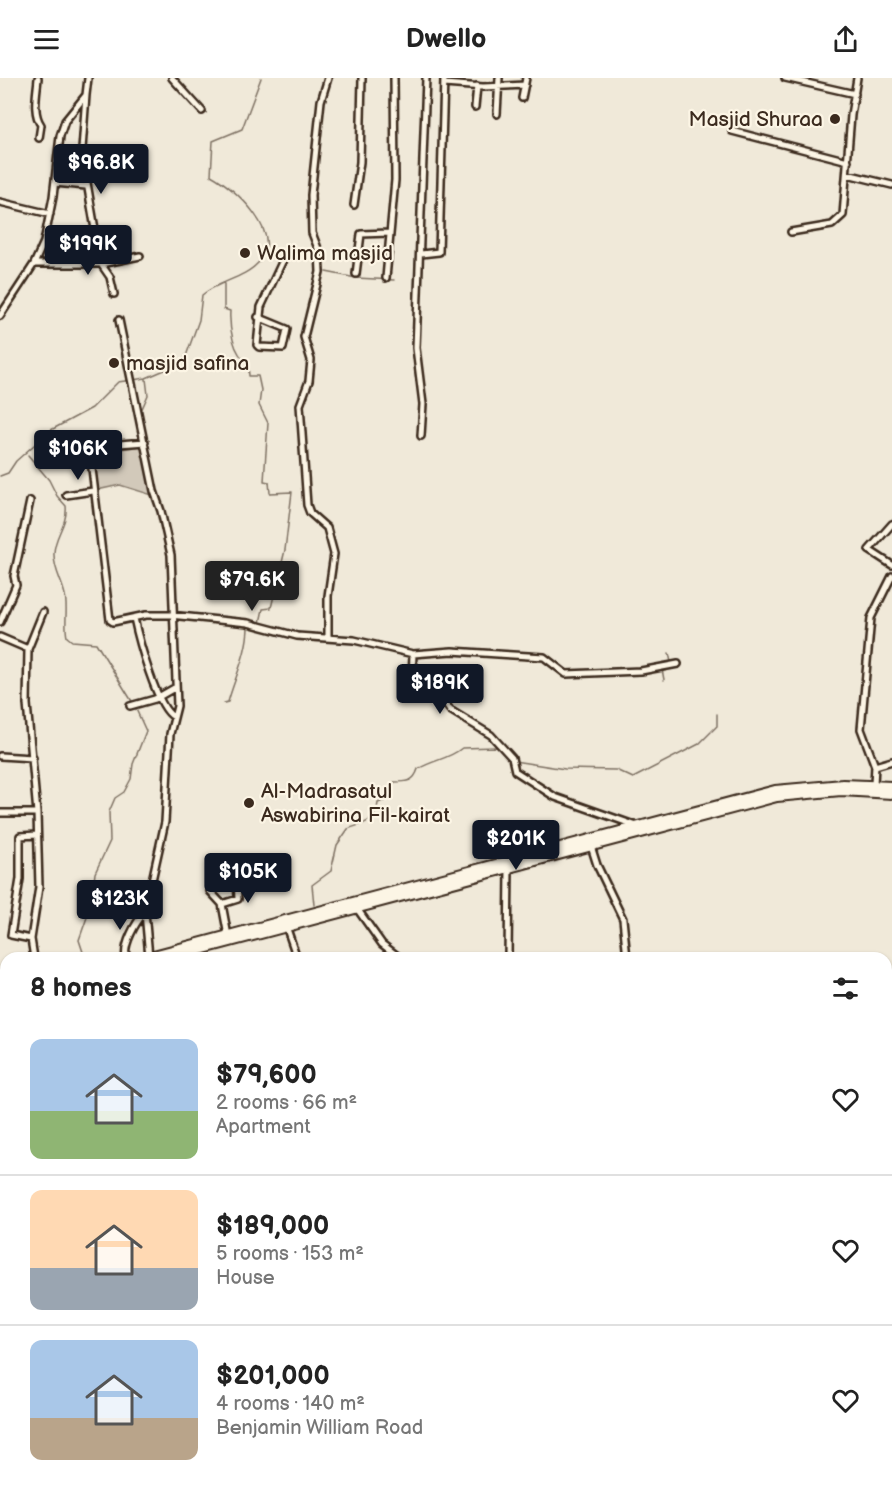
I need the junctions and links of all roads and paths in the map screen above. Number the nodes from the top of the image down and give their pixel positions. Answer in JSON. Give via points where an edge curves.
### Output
{"nodes":[{"id":1,"x":38,"y":78,"type":"edge"},
{"id":2,"x":79,"y":78,"type":"edge"},
{"id":3,"x":172,"y":78,"type":"edge"},
{"id":4,"x":328,"y":78,"type":"edge"},
{"id":5,"x":362,"y":78,"type":"edge"},
{"id":6,"x":394,"y":78,"type":"edge"},
{"id":7,"x":426,"y":78,"type":"edge"},
{"id":8,"x":499,"y":78,"type":"edge"},
{"id":9,"x":526,"y":78,"type":"edge"},
{"id":10,"x":785,"y":78,"type":"edge"},
{"id":11,"x":857,"y":78,"type":"edge"},
{"id":12,"x":88,"y":79,"type":"edge"},
{"id":13,"x":444,"y":81,"type":"edge"},
{"id":14,"x":525,"y":85,"type":"junction"},
{"id":15,"x":477,"y":86,"type":"junction"},
{"id":16,"x":499,"y":86,"type":"junction"},
{"id":17,"x":855,"y":94,"type":"junction"},
{"id":18,"x":86,"y":95,"type":"junction"},
{"id":19,"x":522,"y":98,"type":"dead end"},
{"id":20,"x":475,"y":107,"type":"dead end"},
{"id":21,"x":202,"y":111,"type":"dead end"},
{"id":22,"x":497,"y":114,"type":"dead end"},
{"id":23,"x":732,"y":131,"type":"dead end"},
{"id":24,"x":39,"y":138,"type":"dead end"},
{"id":25,"x":848,"y":160,"type":"junction"},
{"id":26,"x":847,"y":174,"type":"junction"},
{"id":27,"x":56,"y":183,"type":"junction"},
{"id":28,"x":892,"y":185,"type":"edge"},
{"id":29,"x":86,"y":186,"type":"junction"},
{"id":30,"x":0,"y":202,"type":"edge"},
{"id":31,"x":354,"y":205,"type":"dead end"},
{"id":32,"x":50,"y":214,"type":"junction"},
{"id":33,"x":791,"y":232,"type":"dead end"},
{"id":34,"x":389,"y":233,"type":"junction"},
{"id":35,"x":421,"y":254,"type":"junction"},
{"id":36,"x":140,"y":256,"type":"dead end"},
{"id":37,"x":283,"y":260,"type":"dead end"},
{"id":38,"x":34,"y":264,"type":"junction"},
{"id":39,"x":101,"y":264,"type":"junction"},
{"id":40,"x":356,"y":274,"type":"dead end"},
{"id":41,"x":386,"y":278,"type":"dead end"},
{"id":42,"x":114,"y":294,"type":"dead end"},
{"id":43,"x":0,"y":316,"type":"edge"},
{"id":44,"x":258,"y":317,"type":"junction"},
{"id":45,"x":119,"y":320,"type":"dead end"},
{"id":46,"x":421,"y":436,"type":"dead end"},
{"id":47,"x":145,"y":442,"type":"junction"},
{"id":48,"x":93,"y":491,"type":"junction"},
{"id":49,"x":66,"y":495,"type":"dead end"},
{"id":50,"x":30,"y":501,"type":"dead end"},
{"id":51,"x":892,"y":524,"type":"edge"},
{"id":52,"x":892,"y":565,"type":"edge"},
{"id":53,"x":892,"y":576,"type":"edge"},
{"id":54,"x":43,"y":612,"type":"dead end"},
{"id":55,"x":173,"y":615,"type":"junction"},
{"id":56,"x":134,"y":618,"type":"junction"},
{"id":57,"x":0,"y":622,"type":"edge"},
{"id":58,"x":0,"y":637,"type":"edge"},
{"id":59,"x":328,"y":637,"type":"junction"},
{"id":60,"x":28,"y":649,"type":"junction"},
{"id":61,"x":413,"y":654,"type":"junction"},
{"id":62,"x":678,"y":664,"type":"dead end"},
{"id":63,"x":176,"y":687,"type":"junction"},
{"id":64,"x":160,"y":696,"type":"junction"},
{"id":65,"x":130,"y":706,"type":"dead end"},
{"id":66,"x":174,"y":717,"type":"junction"},
{"id":67,"x":0,"y":756,"type":"edge"},
{"id":68,"x":33,"y":758,"type":"junction"},
{"id":69,"x":892,"y":761,"type":"edge"},
{"id":70,"x":875,"y":766,"type":"junction"},
{"id":71,"x":874,"y":784,"type":"junction"},
{"id":72,"x":892,"y":786,"type":"edge"},
{"id":73,"x":892,"y":794,"type":"edge"},
{"id":74,"x":0,"y":813,"type":"edge"},
{"id":75,"x":37,"y":813,"type":"junction"},
{"id":76,"x":637,"y":826,"type":"junction"},
{"id":77,"x":38,"y":835,"type":"junction"},
{"id":78,"x":590,"y":842,"type":"junction"},
{"id":79,"x":509,"y":867,"type":"junction"},
{"id":80,"x":237,"y":877,"type":"dead end"},
{"id":81,"x":210,"y":891,"type":"dead end"},
{"id":82,"x":222,"y":904,"type":"junction"},
{"id":83,"x":358,"y":909,"type":"junction"},
{"id":84,"x":145,"y":912,"type":"junction"},
{"id":85,"x":286,"y":925,"type":"junction"},
{"id":86,"x":228,"y":936,"type":"junction"},
{"id":87,"x":31,"y":939,"type":"junction"},
{"id":88,"x":33,"y":952,"type":"edge"},
{"id":89,"x":126,"y":952,"type":"edge"},
{"id":90,"x":145,"y":952,"type":"edge"},
{"id":91,"x":168,"y":952,"type":"edge"},
{"id":92,"x":191,"y":952,"type":"edge"},
{"id":93,"x":295,"y":952,"type":"edge"},
{"id":94,"x":392,"y":952,"type":"edge"},
{"id":95,"x":507,"y":952,"type":"edge"},
{"id":96,"x":626,"y":952,"type":"edge"}],
"edges":[{"from":1,"to":24,"type":"street"},
{"from":2,"to":12,"type":"street"},
{"from":3,"to":21,"type":"street"},
{"from":4,"to":59,"type":"street","via":[[321,101],[311,195],[312,233],[319,251],[320,272],[304,338],[311,360],[309,381],[300,405],[307,505],[327,528],[334,554]]},
{"from":5,"to":31,"type":"street","via":[[360,162]]},
{"from":6,"to":34,"type":"street","via":[[395,180]]},
{"from":7,"to":35,"type":"street"},
{"from":8,"to":16,"type":"street"},
{"from":9,"to":14,"type":"street"},
{"from":10,"to":17,"type":"street"},
{"from":11,"to":17,"type":"street"},
{"from":12,"to":18,"type":"street"},
{"from":13,"to":15,"type":"street"},
{"from":13,"to":35,"type":"street","via":[[440,252]]},
{"from":14,"to":16,"type":"street"},
{"from":14,"to":19,"type":"street"},
{"from":15,"to":16,"type":"street"},
{"from":15,"to":20,"type":"street"},
{"from":16,"to":22,"type":"street"},
{"from":17,"to":25,"type":"street"},
{"from":18,"to":27,"type":"street","via":[[65,121]]},
{"from":18,"to":29,"type":"street","via":[[81,163]]},
{"from":23,"to":25,"type":"street"},
{"from":25,"to":26,"type":"street"},
{"from":26,"to":28,"type":"street"},
{"from":26,"to":33,"type":"street","via":[[843,215],[837,222]]},
{"from":27,"to":29,"type":"street"},
{"from":27,"to":32,"type":"street"},
{"from":29,"to":39,"type":"street"},
{"from":30,"to":32,"type":"street"},
{"from":32,"to":38,"type":"street"},
{"from":34,"to":40,"type":"street","via":[[361,234]]},
{"from":34,"to":41,"type":"street"},
{"from":35,"to":46,"type":"street","via":[[416,348],[423,404]]},
{"from":36,"to":39,"type":"street"},
{"from":37,"to":44,"type":"street"},
{"from":38,"to":39,"type":"street"},
{"from":38,"to":43,"type":"street"},
{"from":39,"to":42,"type":"street","via":[[110,277]]},
{"from":44,"to":44,"type":"street","via":[[258,346],[283,348],[287,329]]},
{"from":45,"to":47,"type":"street"},
{"from":47,"to":48,"type":"street","via":[[93,446]]},
{"from":47,"to":55,"type":"street","via":[[171,555]]},
{"from":48,"to":49,"type":"street"},
{"from":48,"to":56,"type":"street","via":[[110,620]]},
{"from":50,"to":57,"type":"street","via":[[14,576],[16,585]]},
{"from":51,"to":52,"type":"street","via":[[869,548]]},
{"from":53,"to":70,"type":"street","via":[[872,618],[861,729]]},
{"from":54,"to":60,"type":"street"},
{"from":55,"to":56,"type":"street"},
{"from":55,"to":59,"type":"street","via":[[248,623],[297,636]]},
{"from":55,"to":63,"type":"street"},
{"from":56,"to":64,"type":"street","via":[[143,655]]},
{"from":58,"to":60,"type":"street"},
{"from":59,"to":61,"type":"street"},
{"from":60,"to":68,"type":"street","via":[[27,704]]},
{"from":61,"to":62,"type":"street","via":[[452,651],[543,657],[566,674],[641,671]]},
{"from":61,"to":76,"type":"street","via":[[412,679],[417,687],[444,700],[450,710],[479,726],[512,760],[515,771],[548,793]]},
{"from":63,"to":64,"type":"street"},
{"from":63,"to":66,"type":"street"},
{"from":64,"to":65,"type":"street"},
{"from":64,"to":66,"type":"street","via":[[163,707]]},
{"from":66,"to":84,"type":"street","via":[[165,822]]},
{"from":67,"to":68,"type":"street"},
{"from":68,"to":75,"type":"street"},
{"from":69,"to":70,"type":"street"},
{"from":70,"to":71,"type":"street"},
{"from":71,"to":72,"type":"main road"},
{"from":71,"to":76,"type":"main road","via":[[775,790]]},
{"from":73,"to":78,"type":"main road","via":[[841,791],[777,797]]},
{"from":74,"to":75,"type":"street"},
{"from":75,"to":77,"type":"street"},
{"from":76,"to":78,"type":"main road"},
{"from":77,"to":87,"type":"street","via":[[39,887]]},
{"from":77,"to":87,"type":"street","via":[[20,837],[20,879],[11,935]]},
{"from":78,"to":79,"type":"main road"},
{"from":78,"to":85,"type":"main road"},
{"from":78,"to":96,"type":"street","via":[[623,919]]},
{"from":79,"to":83,"type":"main road"},
{"from":79,"to":95,"type":"street"},
{"from":80,"to":82,"type":"street","via":[[238,899]]},
{"from":81,"to":82,"type":"street"},
{"from":82,"to":86,"type":"street"},
{"from":83,"to":85,"type":"main road"},
{"from":83,"to":94,"type":"street","via":[[382,944]]},
{"from":84,"to":89,"type":"street","via":[[126,945]]},
{"from":84,"to":90,"type":"street"},
{"from":85,"to":86,"type":"main road"},
{"from":85,"to":92,"type":"main road"},
{"from":85,"to":93,"type":"street"},
{"from":86,"to":91,"type":"main road"},
{"from":87,"to":88,"type":"street"}]}
